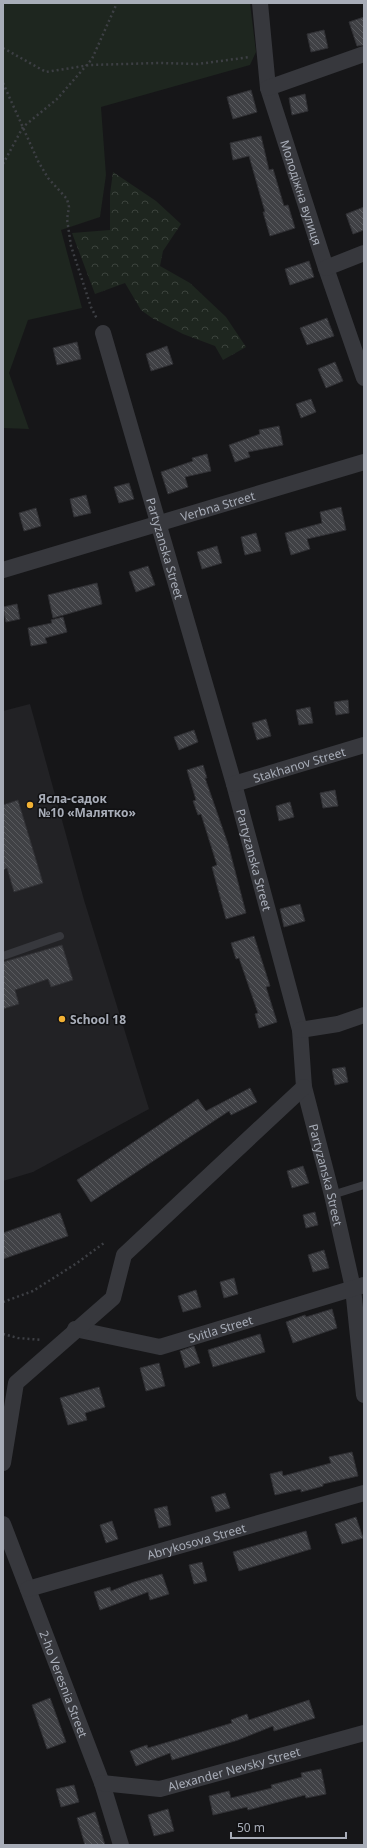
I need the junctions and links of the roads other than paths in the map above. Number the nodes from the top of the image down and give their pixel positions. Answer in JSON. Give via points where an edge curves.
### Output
{"nodes":[{"id":1,"x":260,"y":3,"type":"edge"},
{"id":2,"x":364,"y":54,"type":"edge"},
{"id":3,"x":268,"y":88,"type":"junction"},
{"id":4,"x":364,"y":253,"type":"edge"},
{"id":5,"x":326,"y":268,"type":"junction"},
{"id":6,"x":103,"y":333,"type":"road end"},
{"id":7,"x":364,"y":378,"type":"edge"},
{"id":8,"x":364,"y":462,"type":"edge"},
{"id":9,"x":158,"y":524,"type":"junction"},
{"id":10,"x":3,"y":570,"type":"edge"},
{"id":11,"x":364,"y":745,"type":"edge"},
{"id":12,"x":234,"y":784,"type":"junction"},
{"id":13,"x":60,"y":936,"type":"dead end"},
{"id":14,"x":3,"y":956,"type":"edge"},
{"id":15,"x":364,"y":1016,"type":"edge"},
{"id":16,"x":300,"y":1030,"type":"junction"},
{"id":17,"x":304,"y":1087,"type":"junction"},
{"id":18,"x":364,"y":1185,"type":"edge"},
{"id":19,"x":332,"y":1195,"type":"junction"},
{"id":20,"x":358,"y":1286,"type":"edge"},
{"id":21,"x":75,"y":1329,"type":"junction"},
{"id":22,"x":364,"y":1395,"type":"edge"},
{"id":23,"x":4,"y":1454,"type":"edge"},
{"id":24,"x":364,"y":1493,"type":"edge"},
{"id":25,"x":3,"y":1524,"type":"edge"},
{"id":26,"x":28,"y":1589,"type":"junction"},
{"id":27,"x":364,"y":1733,"type":"edge"},
{"id":28,"x":102,"y":1783,"type":"junction"},
{"id":29,"x":120,"y":1845,"type":"edge"}],
"edges":[{"from":1,"to":3,"type":"street","name":"Молодіжна вулиця"},
{"from":2,"to":3,"type":"street"},
{"from":3,"to":5,"type":"street","name":"Молодіжна вулиця"},
{"from":4,"to":5,"type":"street"},
{"from":5,"to":7,"type":"street","name":"Молодіжна вулиця"},
{"from":6,"to":9,"type":"street","name":"Partyzanska Street"},
{"from":8,"to":9,"type":"street","name":"Verbna Street"},
{"from":9,"to":10,"type":"street","name":"Verbna Street"},
{"from":9,"to":12,"type":"street","name":"Partyzanska Street"},
{"from":11,"to":12,"type":"street","name":"Stakhanov Street"},
{"from":12,"to":16,"type":"street","name":"Partyzanska Street"},
{"from":13,"to":14,"type":"lane"},
{"from":15,"to":16,"type":"street","via":[[338,1024]]},
{"from":16,"to":17,"type":"street","name":"Partyzanska Street"},
{"from":17,"to":19,"type":"street","name":"Partyzanska Street"},
{"from":17,"to":21,"type":"street","via":[[124,1255],[113,1298]]},
{"from":18,"to":19,"type":"lane"},
{"from":19,"to":20,"type":"street","name":"Partyzanska Street"},
{"from":20,"to":21,"type":"street","name":"Svitla Street","via":[[160,1347]]},
{"from":20,"to":22,"type":"street","name":"Partyzanska Street"},
{"from":21,"to":23,"type":"street","via":[[16,1382]]},
{"from":24,"to":26,"type":"street","name":"Abrykosova Street"},
{"from":25,"to":26,"type":"street","name":"2-ho Veresnia Street"},
{"from":26,"to":28,"type":"street","name":"2-ho Veresnia Street"},
{"from":27,"to":28,"type":"street","name":"Alexander Nevsky Street","via":[[160,1789]]},
{"from":28,"to":29,"type":"street","name":"2-ho Veresnia Street"}]}
